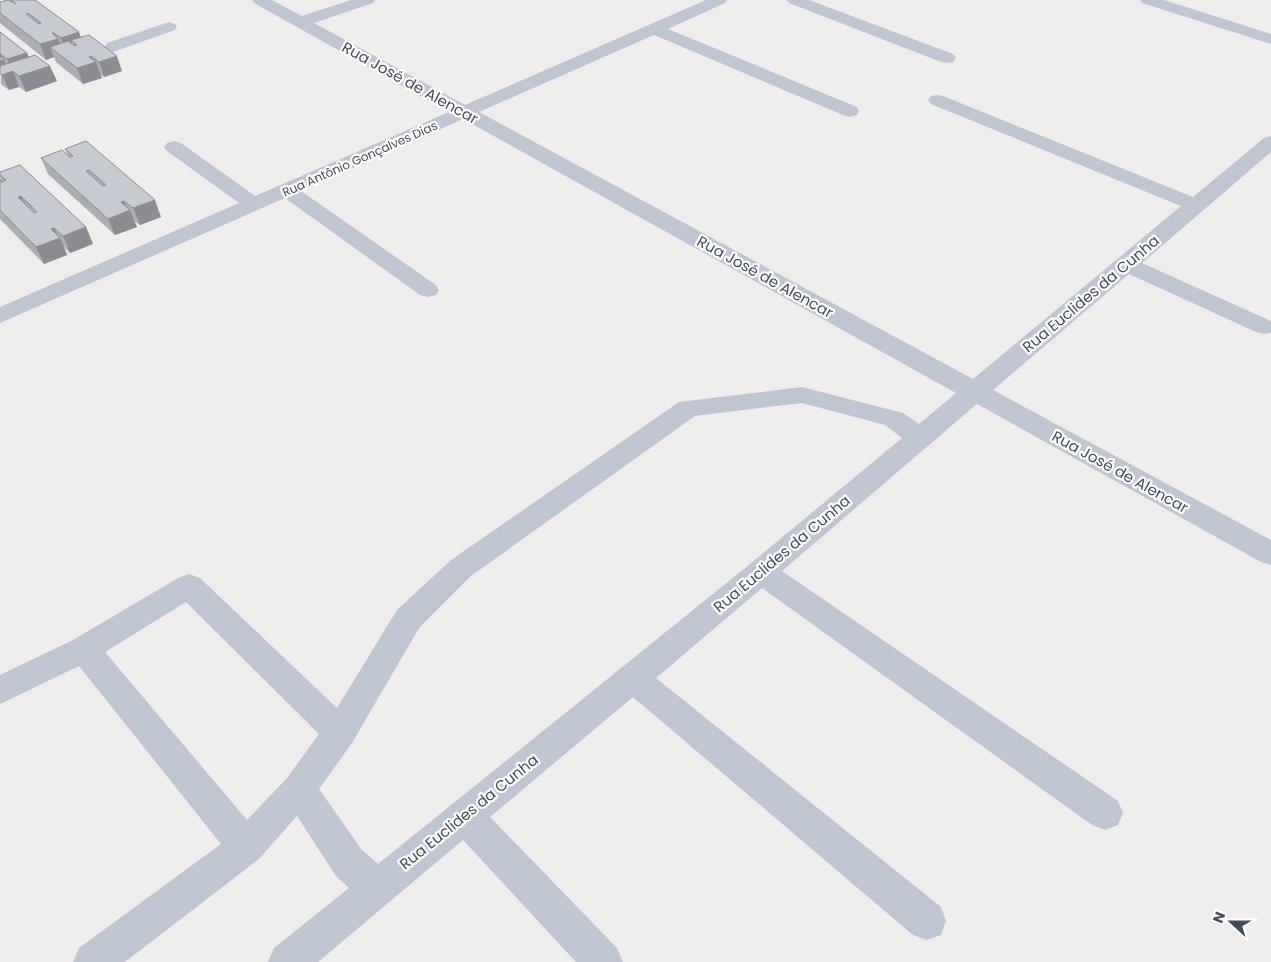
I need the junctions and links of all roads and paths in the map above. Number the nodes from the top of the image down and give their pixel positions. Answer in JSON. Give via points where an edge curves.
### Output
{"nodes":[{"id":1,"x":260,"y":0,"type":"edge"},
{"id":2,"x":367,"y":0,"type":"edge"},
{"id":3,"x":719,"y":0,"type":"edge"},
{"id":4,"x":796,"y":0,"type":"edge"},
{"id":5,"x":1148,"y":0,"type":"edge"},
{"id":6,"x":300,"y":22,"type":"junction"},
{"id":7,"x":169,"y":28,"type":"dead end"},
{"id":8,"x":652,"y":28,"type":"junction"},
{"id":9,"x":1271,"y":39,"type":"edge"},
{"id":10,"x":113,"y":47,"type":"dead end"},
{"id":11,"x":948,"y":58,"type":"dead end"},
{"id":12,"x":937,"y":100,"type":"dead end"},
{"id":13,"x":850,"y":111,"type":"dead end"},
{"id":14,"x":464,"y":112,"type":"junction"},
{"id":15,"x":1271,"y":142,"type":"edge"},
{"id":16,"x":174,"y":147,"type":"dead end"},
{"id":17,"x":288,"y":191,"type":"junction"},
{"id":18,"x":254,"y":205,"type":"junction"},
{"id":19,"x":1196,"y":205,"type":"junction"},
{"id":20,"x":1126,"y":264,"type":"junction"},
{"id":21,"x":428,"y":290,"type":"dead end"},
{"id":22,"x":0,"y":316,"type":"edge"},
{"id":23,"x":1264,"y":327,"type":"dead end"},
{"id":24,"x":975,"y":392,"type":"junction"},
{"id":25,"x":921,"y":438,"type":"junction"},
{"id":26,"x":1271,"y":554,"type":"edge"},
{"id":27,"x":761,"y":572,"type":"junction"},
{"id":28,"x":84,"y":649,"type":"junction"},
{"id":29,"x":633,"y":678,"type":"junction"},
{"id":30,"x":0,"y":690,"type":"edge"},
{"id":31,"x":340,"y":733,"type":"junction"},
{"id":32,"x":299,"y":789,"type":"junction"},
{"id":33,"x":1105,"y":813,"type":"dead end"},
{"id":34,"x":465,"y":816,"type":"junction"},
{"id":35,"x":246,"y":847,"type":"junction"},
{"id":36,"x":377,"y":888,"type":"junction"},
{"id":37,"x":927,"y":921,"type":"dead end"},
{"id":38,"x":93,"y":962,"type":"edge"},
{"id":39,"x":288,"y":962,"type":"edge"},
{"id":40,"x":602,"y":962,"type":"edge"}],
"edges":[{"from":1,"to":6,"type":"street","name":"Rua José de Alencar"},
{"from":2,"to":6,"type":"street"},
{"from":3,"to":8,"type":"street","name":"Rua Antônio Gonçalves Dias"},
{"from":4,"to":11,"type":"street"},
{"from":5,"to":9,"type":"street"},
{"from":6,"to":14,"type":"street","name":"Rua José de Alencar"},
{"from":7,"to":10,"type":"street"},
{"from":8,"to":13,"type":"street"},
{"from":8,"to":14,"type":"street","name":"Rua Antônio Gonçalves Dias"},
{"from":12,"to":19,"type":"street"},
{"from":14,"to":17,"type":"street","name":"Rua Antônio Gonçalves Dias"},
{"from":14,"to":24,"type":"street","name":"Rua José de Alencar"},
{"from":15,"to":19,"type":"street","name":"Rua Euclides da Cunha"},
{"from":16,"to":18,"type":"street"},
{"from":17,"to":18,"type":"street","name":"Rua Antônio Gonçalves Dias"},
{"from":17,"to":21,"type":"street"},
{"from":18,"to":22,"type":"street","name":"Rua Antônio Gonçalves Dias"},
{"from":19,"to":20,"type":"street","name":"Rua Euclides da Cunha"},
{"from":20,"to":23,"type":"street"},
{"from":20,"to":24,"type":"street","name":"Rua Euclides da Cunha"},
{"from":24,"to":25,"type":"street","name":"Rua Euclides da Cunha"},
{"from":24,"to":26,"type":"street","name":"Rua José de Alencar"},
{"from":25,"to":27,"type":"street","name":"Rua Euclides da Cunha"},
{"from":25,"to":31,"type":"street","via":[[894,419],[802,395],[688,408],[461,568],[408,619]]},
{"from":27,"to":29,"type":"street","name":"Rua Euclides da Cunha"},
{"from":27,"to":33,"type":"street"},
{"from":28,"to":30,"type":"street"},
{"from":28,"to":31,"type":"street","via":[[189,586]]},
{"from":28,"to":35,"type":"street"},
{"from":29,"to":34,"type":"street","name":"Rua Euclides da Cunha"},
{"from":29,"to":37,"type":"street"},
{"from":31,"to":32,"type":"street"},
{"from":32,"to":35,"type":"street"},
{"from":32,"to":36,"type":"street","via":[[349,863]]},
{"from":34,"to":36,"type":"street","name":"Rua Euclides da Cunha"},
{"from":34,"to":40,"type":"street"},
{"from":35,"to":38,"type":"street"},
{"from":36,"to":39,"type":"street","name":"Rua Euclides da Cunha"}]}
